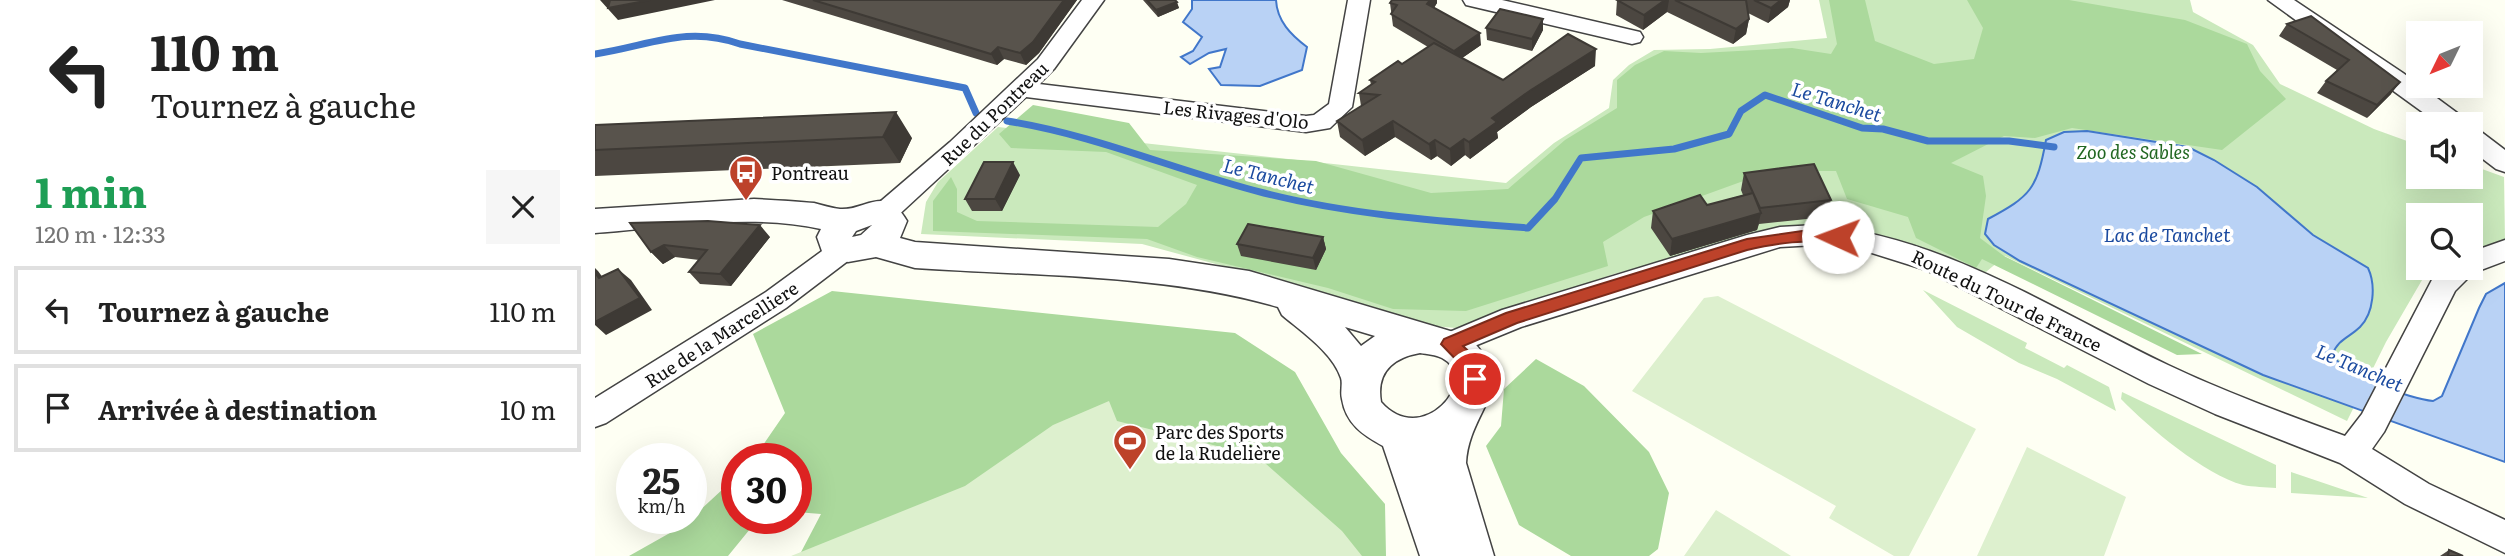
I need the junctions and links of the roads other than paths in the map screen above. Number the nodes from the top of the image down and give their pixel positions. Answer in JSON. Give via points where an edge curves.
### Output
{"nodes":[{"id":1,"x":1093,"y":0,"type":"edge"},
{"id":2,"x":1359,"y":0,"type":"edge"},
{"id":3,"x":1474,"y":0,"type":"edge"},
{"id":4,"x":2279,"y":0,"type":"edge"},
{"id":5,"x":1531,"y":7,"type":"edge"},
{"id":6,"x":1632,"y":37,"type":"dead end"},
{"id":7,"x":1020,"y":89,"type":"junction"},
{"id":8,"x":2439,"y":112,"type":"edge"},
{"id":9,"x":2483,"y":146,"type":"edge"},
{"id":10,"x":2505,"y":163,"type":"edge"},
{"id":11,"x":595,"y":221,"type":"edge"},
{"id":12,"x":880,"y":228,"type":"junction"},
{"id":13,"x":844,"y":236,"type":"junction"},
{"id":14,"x":2505,"y":250,"type":"edge"},
{"id":15,"x":2483,"y":258,"type":"edge"},
{"id":16,"x":2447,"y":280,"type":"edge"},
{"id":17,"x":1287,"y":299,"type":"junction"},
{"id":18,"x":1435,"y":341,"type":"junction"},
{"id":19,"x":1361,"y":377,"type":"junction"},
{"id":20,"x":595,"y":414,"type":"edge"},
{"id":21,"x":1460,"y":417,"type":"junction"},
{"id":22,"x":1399,"y":434,"type":"junction"},
{"id":23,"x":2351,"y":453,"type":"junction"},
{"id":24,"x":2505,"y":537,"type":"edge"},
{"id":25,"x":1441,"y":556,"type":"edge"},
{"id":26,"x":1473,"y":556,"type":"edge"}],
"edges":[{"from":1,"to":7,"type":"street","name":"Rue du Pontreau","via":[[1053,55]]},
{"from":2,"to":7,"type":"street","name":"Les Rivages d'Olo","via":[[1340,107],[1321,122],[1305,124]]},
{"from":3,"to":5,"type":"street"},
{"from":4,"to":8,"type":"street"},
{"from":5,"to":6,"type":"street"},
{"from":7,"to":12,"type":"street","name":"Rue du Pontreau"},
{"from":9,"to":10,"type":"street"},
{"from":11,"to":13,"type":"street","via":[[807,214]]},
{"from":12,"to":13,"type":"street","via":[[859,215]]},
{"from":12,"to":17,"type":"street","via":[[897,252],[1168,272],[1249,285]]},
{"from":13,"to":20,"type":"street","name":"Rue de la Marcelliere","via":[[776,300]]},
{"from":14,"to":15,"type":"street"},
{"from":16,"to":23,"type":"street","via":[[2373,423]]},
{"from":17,"to":18,"type":"street"},
{"from":17,"to":19,"type":"street","via":[[1341,345]]},
{"from":18,"to":19,"type":"street","via":[[1389,346]]},
{"from":18,"to":21,"type":"street","via":[[1471,364],[1475,379],[1470,405]]},
{"from":18,"to":23,"type":"street","name":"Route du Tour de France","via":[[1747,244],[1816,235],[1860,239],[1936,263],[2171,380]]},
{"from":19,"to":22,"type":"street","via":[[1364,410],[1379,425]]},
{"from":21,"to":22,"type":"street","via":[[1429,433]]},
{"from":21,"to":26,"type":"street","via":[[1445,463]]},
{"from":22,"to":25,"type":"street"},
{"from":23,"to":24,"type":"street","name":"Route du Tour de France","via":[[2417,494]]}]}
